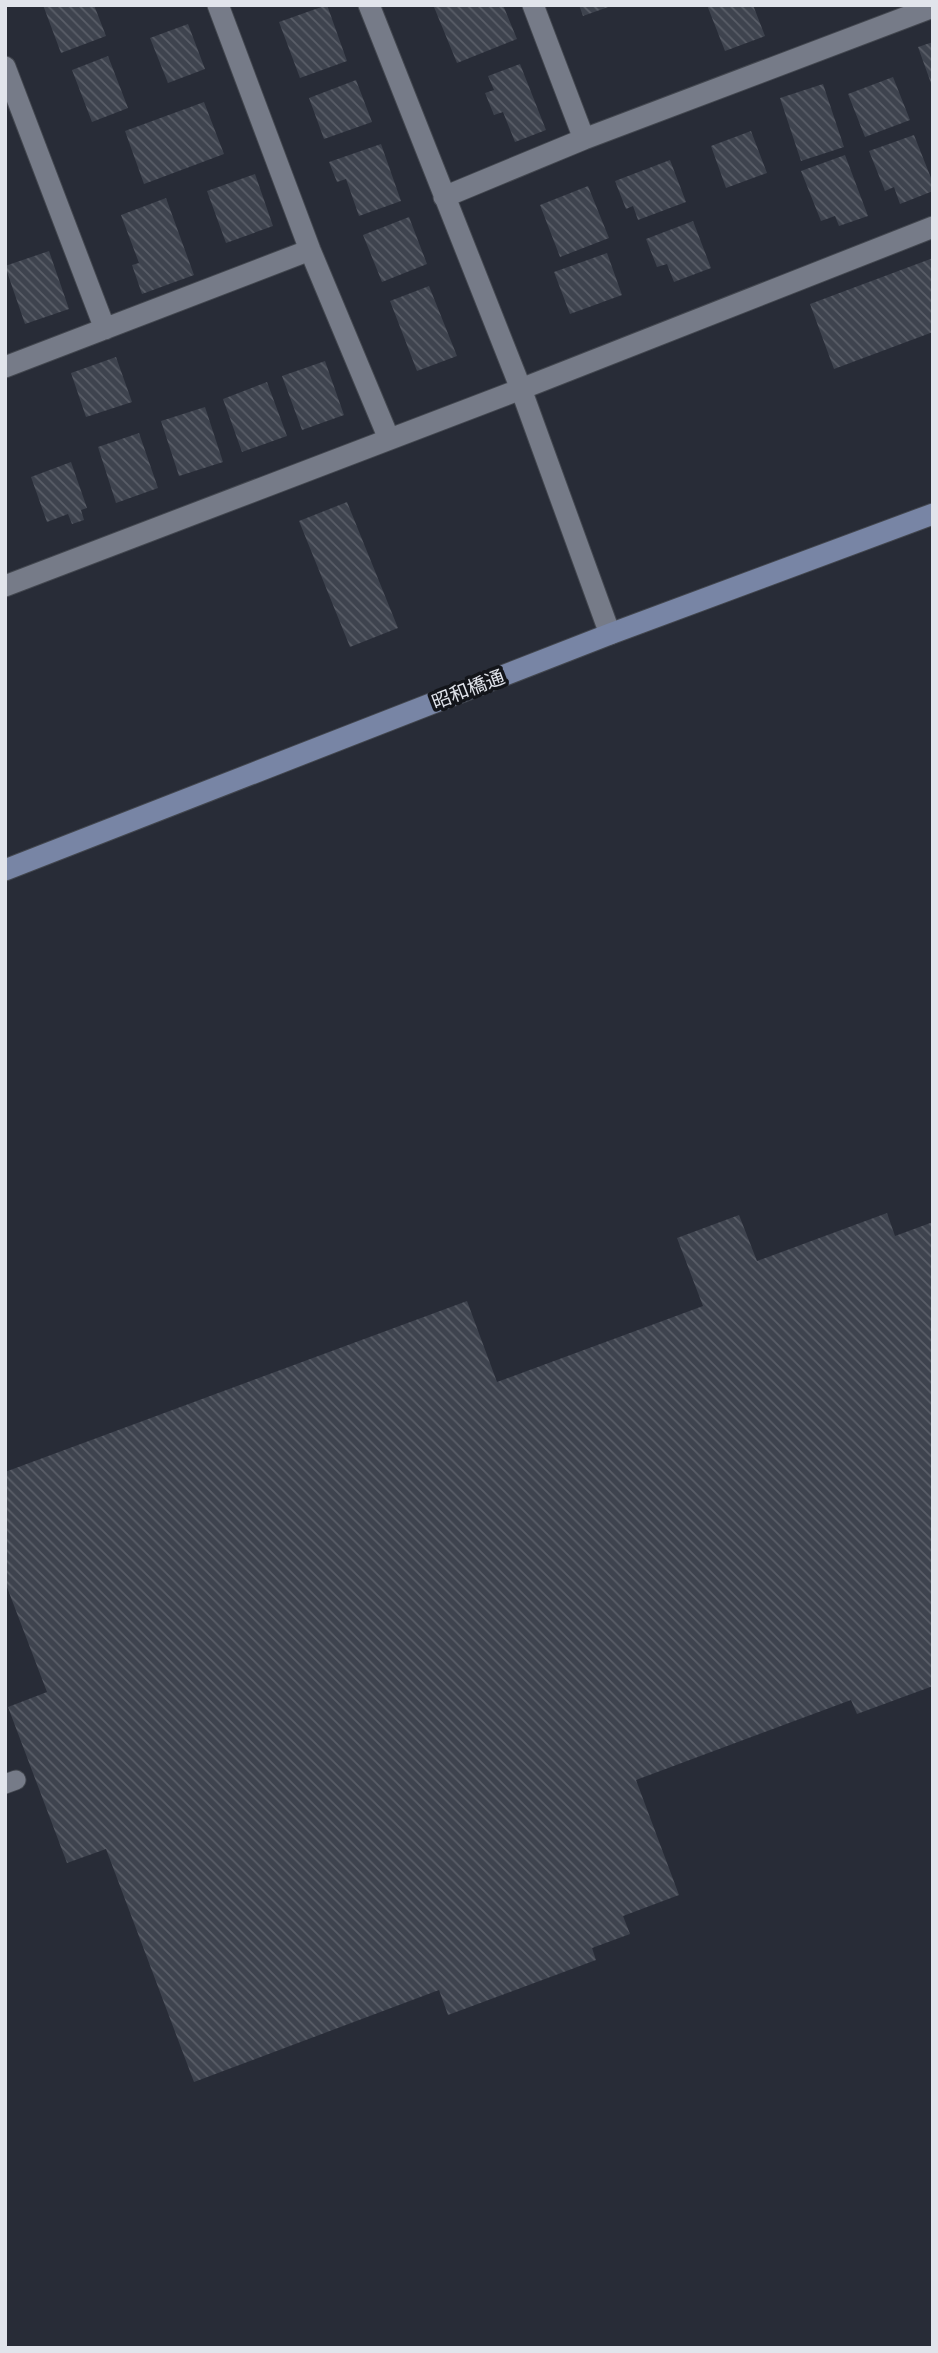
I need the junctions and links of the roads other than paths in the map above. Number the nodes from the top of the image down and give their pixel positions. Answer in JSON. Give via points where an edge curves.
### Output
{"nodes":[{"id":1,"x":218,"y":5,"type":"edge"},
{"id":2,"x":369,"y":5,"type":"edge"},
{"id":3,"x":533,"y":5,"type":"edge"},
{"id":4,"x":933,"y":7,"type":"edge"},
{"id":5,"x":5,"y":67,"type":"edge"},
{"id":6,"x":584,"y":139,"type":"junction"},
{"id":7,"x":444,"y":197,"type":"junction"},
{"id":8,"x":933,"y":227,"type":"edge"},
{"id":9,"x":310,"y":250,"type":"junction"},
{"id":10,"x":105,"y":329,"type":"junction"},
{"id":11,"x":5,"y":367,"type":"edge"},
{"id":12,"x":521,"y":389,"type":"junction"},
{"id":13,"x":389,"y":439,"type":"junction"},
{"id":14,"x":933,"y":514,"type":"edge"},
{"id":15,"x":5,"y":586,"type":"edge"},
{"id":16,"x":610,"y":634,"type":"junction"},
{"id":17,"x":5,"y":870,"type":"edge"}],
"edges":[{"from":1,"to":9,"type":"street"},
{"from":2,"to":7,"type":"street"},
{"from":3,"to":6,"type":"street"},
{"from":4,"to":6,"type":"street"},
{"from":5,"to":10,"type":"street"},
{"from":6,"to":7,"type":"street"},
{"from":7,"to":12,"type":"street"},
{"from":8,"to":12,"type":"street"},
{"from":9,"to":10,"type":"street"},
{"from":9,"to":13,"type":"street"},
{"from":10,"to":11,"type":"street"},
{"from":12,"to":13,"type":"street"},
{"from":12,"to":16,"type":"street"},
{"from":13,"to":15,"type":"street"},
{"from":14,"to":16,"type":"street","name":"昭和橋通"},
{"from":16,"to":17,"type":"street","name":"昭和橋通"}]}
